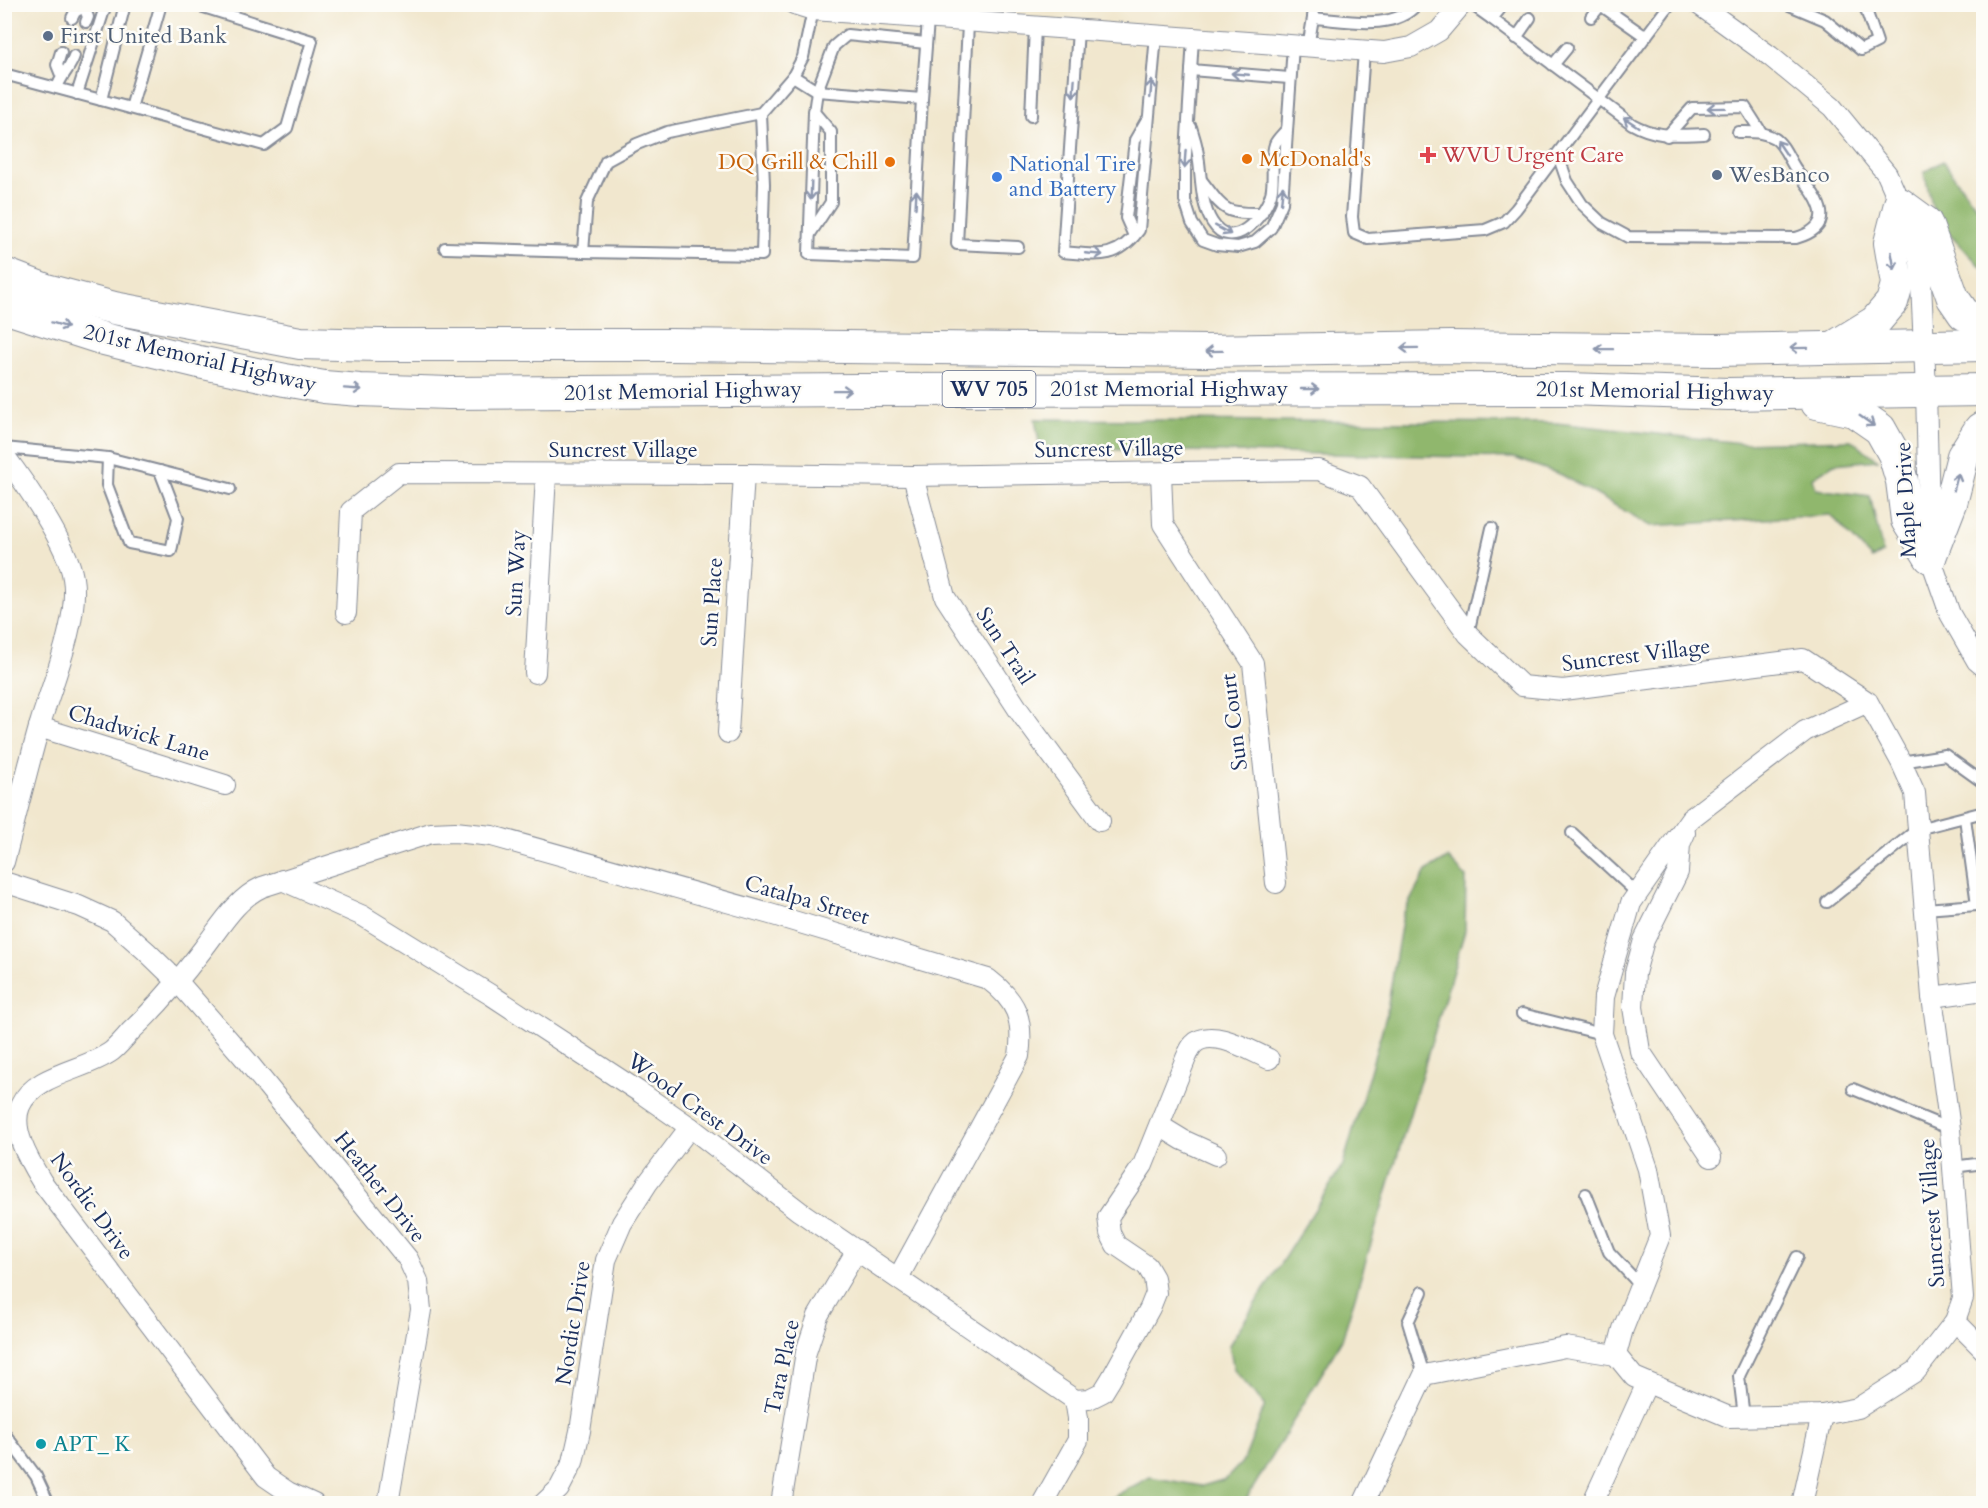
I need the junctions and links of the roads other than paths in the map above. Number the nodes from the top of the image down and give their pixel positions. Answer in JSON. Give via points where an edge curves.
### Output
{"nodes":[{"id":1,"x":106,"y":4,"type":"edge"},
{"id":2,"x":125,"y":4,"type":"edge"},
{"id":3,"x":161,"y":4,"type":"edge"},
{"id":4,"x":194,"y":4,"type":"edge"},
{"id":5,"x":1314,"y":4,"type":"edge"},
{"id":6,"x":1418,"y":4,"type":"edge"},
{"id":7,"x":1462,"y":4,"type":"edge"},
{"id":8,"x":1471,"y":4,"type":"edge"},
{"id":9,"x":1504,"y":4,"type":"edge"},
{"id":10,"x":1670,"y":4,"type":"edge"},
{"id":11,"x":1698,"y":4,"type":"edge"},
{"id":12,"x":1787,"y":4,"type":"edge"},
{"id":13,"x":1864,"y":4,"type":"edge"},
{"id":14,"x":1600,"y":5,"type":"edge"},
{"id":15,"x":84,"y":6,"type":"edge"},
{"id":16,"x":803,"y":7,"type":"edge"},
{"id":17,"x":969,"y":14,"type":"edge"},
{"id":18,"x":1591,"y":17,"type":"dead end"},
{"id":19,"x":72,"y":18,"type":"dead end"},
{"id":20,"x":1312,"y":18,"type":"junction"},
{"id":21,"x":1530,"y":18,"type":"dead end"},
{"id":22,"x":1492,"y":19,"type":"junction"},
{"id":23,"x":928,"y":20,"type":"junction"},
{"id":24,"x":86,"y":22,"type":"dead end"},
{"id":25,"x":1035,"y":27,"type":"junction"},
{"id":26,"x":1078,"y":30,"type":"junction"},
{"id":27,"x":1156,"y":35,"type":"junction"},
{"id":28,"x":1646,"y":37,"type":"junction"},
{"id":29,"x":1193,"y":38,"type":"junction"},
{"id":30,"x":1516,"y":38,"type":"junction"},
{"id":31,"x":926,"y":43,"type":"junction"},
{"id":32,"x":1300,"y":46,"type":"junction"},
{"id":33,"x":1567,"y":48,"type":"dead end"},
{"id":34,"x":1364,"y":51,"type":"junction"},
{"id":35,"x":61,"y":52,"type":"dead end"},
{"id":36,"x":74,"y":56,"type":"dead end"},
{"id":37,"x":1553,"y":65,"type":"junction"},
{"id":38,"x":1191,"y":70,"type":"junction"},
{"id":39,"x":4,"y":74,"type":"edge"},
{"id":40,"x":61,"y":75,"type":"junction"},
{"id":41,"x":793,"y":76,"type":"junction"},
{"id":42,"x":1289,"y":78,"type":"junction"},
{"id":43,"x":57,"y":88,"type":"junction"},
{"id":44,"x":816,"y":91,"type":"junction"},
{"id":45,"x":77,"y":94,"type":"junction"},
{"id":46,"x":922,"y":99,"type":"junction"},
{"id":47,"x":101,"y":100,"type":"junction"},
{"id":48,"x":1599,"y":100,"type":"junction"},
{"id":49,"x":131,"y":108,"type":"junction"},
{"id":50,"x":814,"y":112,"type":"junction"},
{"id":51,"x":761,"y":113,"type":"junction"},
{"id":52,"x":1031,"y":116,"type":"dead end"},
{"id":53,"x":1188,"y":118,"type":"junction"},
{"id":54,"x":1287,"y":129,"type":"junction"},
{"id":55,"x":1738,"y":132,"type":"dead end"},
{"id":56,"x":1761,"y":132,"type":"junction"},
{"id":57,"x":1704,"y":134,"type":"dead end"},
{"id":58,"x":1666,"y":136,"type":"junction"},
{"id":59,"x":1558,"y":155,"type":"junction"},
{"id":60,"x":1200,"y":179,"type":"junction"},
{"id":61,"x":1900,"y":204,"type":"junction"},
{"id":62,"x":1262,"y":213,"type":"junction"},
{"id":63,"x":810,"y":235,"type":"junction"},
{"id":64,"x":1018,"y":247,"type":"dead end"},
{"id":65,"x":445,"y":248,"type":"dead end"},
{"id":66,"x":583,"y":252,"type":"junction"},
{"id":67,"x":4,"y":274,"type":"edge"},
{"id":68,"x":4,"y":307,"type":"edge"},
{"id":69,"x":1983,"y":323,"type":"edge"},
{"id":70,"x":1925,"y":345,"type":"junction"},
{"id":71,"x":1983,"y":345,"type":"edge"},
{"id":72,"x":1834,"y":347,"type":"junction"},
{"id":73,"x":1926,"y":390,"type":"junction"},
{"id":74,"x":1983,"y":390,"type":"edge"},
{"id":75,"x":1729,"y":394,"type":"junction"},
{"id":76,"x":1983,"y":427,"type":"edge"},
{"id":77,"x":4,"y":448,"type":"edge"},
{"id":78,"x":4,"y":455,"type":"edge"},
{"id":79,"x":108,"y":458,"type":"junction"},
{"id":80,"x":160,"y":471,"type":"junction"},
{"id":81,"x":1161,"y":473,"type":"junction"},
{"id":82,"x":744,"y":474,"type":"junction"},
{"id":83,"x":546,"y":475,"type":"junction"},
{"id":84,"x":913,"y":476,"type":"junction"},
{"id":85,"x":230,"y":489,"type":"dead end"},
{"id":86,"x":1492,"y":528,"type":"dead end"},
{"id":87,"x":1929,"y":557,"type":"junction"},
{"id":88,"x":346,"y":613,"type":"dead end"},
{"id":89,"x":1468,"y":634,"type":"junction"},
{"id":90,"x":1983,"y":667,"type":"edge"},
{"id":91,"x":535,"y":673,"type":"dead end"},
{"id":92,"x":1868,"y":702,"type":"junction"},
{"id":93,"x":39,"y":727,"type":"junction"},
{"id":94,"x":728,"y":733,"type":"dead end"},
{"id":95,"x":1901,"y":762,"type":"junction"},
{"id":96,"x":1983,"y":783,"type":"edge"},
{"id":97,"x":225,"y":785,"type":"dead end"},
{"id":98,"x":1983,"y":812,"type":"edge"},
{"id":99,"x":1965,"y":818,"type":"junction"},
{"id":100,"x":1690,"y":819,"type":"junction"},
{"id":101,"x":1100,"y":821,"type":"dead end"},
{"id":102,"x":1918,"y":829,"type":"junction"},
{"id":103,"x":1572,"y":832,"type":"dead end"},
{"id":104,"x":4,"y":862,"type":"edge"},
{"id":105,"x":282,"y":880,"type":"junction"},
{"id":106,"x":4,"y":882,"type":"edge"},
{"id":107,"x":1276,"y":883,"type":"dead end"},
{"id":108,"x":1637,"y":893,"type":"junction"},
{"id":109,"x":1827,"y":902,"type":"dead end"},
{"id":110,"x":1980,"y":904,"type":"edge"},
{"id":111,"x":1925,"y":909,"type":"junction"},
{"id":112,"x":178,"y":982,"type":"junction"},
{"id":113,"x":1983,"y":990,"type":"edge"},
{"id":114,"x":1932,"y":997,"type":"junction"},
{"id":115,"x":1522,"y":1014,"type":"dead end"},
{"id":116,"x":1602,"y":1034,"type":"junction"},
{"id":117,"x":1269,"y":1059,"type":"dead end"},
{"id":118,"x":1853,"y":1089,"type":"dead end"},
{"id":119,"x":1160,"y":1126,"type":"junction"},
{"id":120,"x":690,"y":1127,"type":"junction"},
{"id":121,"x":1950,"y":1129,"type":"junction"},
{"id":122,"x":1216,"y":1155,"type":"dead end"},
{"id":123,"x":1711,"y":1157,"type":"dead end"},
{"id":124,"x":1983,"y":1163,"type":"edge"},
{"id":125,"x":1953,"y":1167,"type":"junction"},
{"id":126,"x":1586,"y":1194,"type":"dead end"},
{"id":127,"x":857,"y":1250,"type":"junction"},
{"id":128,"x":1797,"y":1257,"type":"dead end"},
{"id":129,"x":898,"y":1278,"type":"junction"},
{"id":130,"x":1640,"y":1285,"type":"junction"},
{"id":131,"x":1422,"y":1292,"type":"dead end"},
{"id":132,"x":1955,"y":1321,"type":"junction"},
{"id":133,"x":1983,"y":1350,"type":"edge"},
{"id":134,"x":1617,"y":1355,"type":"junction"},
{"id":135,"x":1424,"y":1375,"type":"junction"},
{"id":136,"x":1647,"y":1383,"type":"junction"},
{"id":137,"x":1075,"y":1400,"type":"junction"},
{"id":138,"x":1822,"y":1415,"type":"junction"},
{"id":139,"x":1744,"y":1417,"type":"junction"},
{"id":140,"x":4,"y":1432,"type":"edge"},
{"id":141,"x":49,"y":1503,"type":"edge"},
{"id":142,"x":314,"y":1503,"type":"edge"},
{"id":143,"x":388,"y":1503,"type":"edge"},
{"id":144,"x":543,"y":1503,"type":"edge"},
{"id":145,"x":781,"y":1503,"type":"edge"},
{"id":146,"x":1042,"y":1503,"type":"edge"},
{"id":147,"x":1363,"y":1503,"type":"edge"},
{"id":148,"x":1592,"y":1503,"type":"edge"},
{"id":149,"x":1802,"y":1503,"type":"edge"}],
"edges":[{"from":1,"to":45,"type":"lane"},
{"from":2,"to":47,"type":"lane"},
{"from":3,"to":49,"type":"lane"},
{"from":4,"to":49,"type":"lane","via":[[312,41],[287,128],[264,145]]},
{"from":5,"to":20,"type":"lane"},
{"from":6,"to":20,"type":"lane","via":[[1398,18],[1380,22]]},
{"from":7,"to":34,"type":"street","via":[[1439,31],[1411,47]]},
{"from":8,"to":22,"type":"lane"},
{"from":9,"to":22,"type":"lane"},
{"from":10,"to":28,"type":"lane"},
{"from":11,"to":61,"type":"street","name":"Maple Drive","via":[[1832,107],[1887,174]]},
{"from":12,"to":13,"type":"lane","via":[[1825,20],[1861,50],[1877,42]]},
{"from":14,"to":18,"type":"lane"},
{"from":14,"to":28,"type":"lane"},
{"from":15,"to":19,"type":"lane"},
{"from":15,"to":24,"type":"lane"},
{"from":16,"to":23,"type":"street"},
{"from":16,"to":41,"type":"lane","via":[[803,57]]},
{"from":17,"to":23,"type":"street"},
{"from":17,"to":25,"type":"street"},
{"from":17,"to":64,"type":"lane","via":[[957,244]]},
{"from":20,"to":32,"type":"lane"},
{"from":21,"to":30,"type":"lane"},
{"from":22,"to":30,"type":"lane"},
{"from":23,"to":31,"type":"lane"},
{"from":25,"to":26,"type":"street"},
{"from":25,"to":52,"type":"lane"},
{"from":26,"to":27,"type":"street"},
{"from":26,"to":27,"type":"lane","one_way":true,"via":[[1063,252],[1106,255],[1131,240],[1138,230]]},
{"from":27,"to":29,"type":"street"},
{"from":28,"to":48,"type":"lane"},
{"from":29,"to":32,"type":"street"},
{"from":29,"to":38,"type":"lane"},
{"from":30,"to":37,"type":"lane"},
{"from":31,"to":44,"type":"lane","via":[[847,35],[834,46]]},
{"from":31,"to":46,"type":"lane"},
{"from":32,"to":34,"type":"street"},
{"from":32,"to":42,"type":"lane"},
{"from":33,"to":37,"type":"lane"},
{"from":34,"to":59,"type":"lane","via":[[1354,233],[1368,239],[1485,230],[1504,222]]},
{"from":35,"to":40,"type":"lane","via":[[57,65]]},
{"from":36,"to":40,"type":"lane","via":[[69,70]]},
{"from":37,"to":48,"type":"lane"},
{"from":42,"to":38,"type":"lane","one_way":true},
{"from":38,"to":53,"type":"lane"},
{"from":39,"to":43,"type":"lane"},
{"from":40,"to":43,"type":"lane"},
{"from":41,"to":44,"type":"lane"},
{"from":41,"to":51,"type":"lane"},
{"from":42,"to":54,"type":"lane"},
{"from":43,"to":45,"type":"lane"},
{"from":44,"to":46,"type":"lane"},
{"from":44,"to":50,"type":"lane"},
{"from":45,"to":47,"type":"lane"},
{"from":63,"to":46,"type":"lane","one_way":true,"via":[[809,254],[913,258]]},
{"from":47,"to":49,"type":"lane"},
{"from":58,"to":48,"type":"lane","one_way":true,"via":[[1632,124]]},
{"from":48,"to":59,"type":"lane"},
{"from":50,"to":63,"type":"lane","one_way":true},
{"from":50,"to":63,"type":"lane","via":[[831,132],[831,202]]},
{"from":51,"to":66,"type":"lane","via":[[667,132],[606,161],[587,202]]},
{"from":51,"to":66,"type":"lane","via":[[762,255]]},
{"from":53,"to":54,"type":"lane","one_way":true,"via":[[1185,201],[1203,240],[1217,245],[1238,247],[1255,242],[1271,228],[1282,203]]},
{"from":53,"to":60,"type":"lane"},
{"from":54,"to":62,"type":"lane","via":[[1275,143],[1272,192]]},
{"from":55,"to":56,"type":"lane"},
{"from":56,"to":58,"type":"lane","one_way":true,"via":[[1745,107],[1692,108]]},
{"from":59,"to":56,"type":"lane","one_way":true,"via":[[1567,181],[1582,204],[1602,223],[1628,237],[1796,238],[1815,230],[1821,220],[1821,206],[1776,139]]},
{"from":57,"to":58,"type":"lane"},
{"from":60,"to":62,"type":"lane","via":[[1230,212]]},
{"from":60,"to":62,"type":"lane","one_way":true,"via":[[1212,223],[1225,233],[1245,231]]},
{"from":61,"to":69,"type":"main road","via":[[1926,223],[1953,298],[1964,314]]},
{"from":61,"to":70,"type":"street","name":"Maple Drive","via":[[1920,262]]},
{"from":61,"to":72,"type":"main road","one_way":true,"via":[[1890,243],[1897,284],[1892,303],[1875,322]]},
{"from":65,"to":66,"type":"lane"},
{"from":72,"to":67,"type":"main road","name":"201st Memorial Highway","number":"WV 705","one_way":true,"via":[[1206,351],[300,343],[114,308]]},
{"from":68,"to":75,"type":"main road","name":"201st Memorial Highway","number":"WV 705","one_way":true,"via":[[104,339],[199,362],[324,387],[360,390],[449,393],[1567,389]]},
{"from":70,"to":71,"type":"main road","name":"201st Memorial Highway","number":"WV 705"},
{"from":70,"to":72,"type":"main road","name":"201st Memorial Highway","number":"WV 705"},
{"from":70,"to":73,"type":"street","name":"Maple Drive"},
{"from":73,"to":74,"type":"main road","name":"201st Memorial Highway","number":"WV 705"},
{"from":73,"to":75,"type":"main road","name":"201st Memorial Highway","number":"WV 705"},
{"from":73,"to":87,"type":"street","name":"Maple Drive"},
{"from":75,"to":87,"type":"main road","one_way":true,"via":[[1800,400],[1854,411],[1880,429],[1894,454],[1907,520]]},
{"from":87,"to":76,"type":"main road","one_way":true,"via":[[1951,503],[1963,456]]},
{"from":77,"to":79,"type":"lane"},
{"from":78,"to":93,"type":"street","via":[[50,527],[73,576],[71,622]]},
{"from":79,"to":80,"type":"lane"},
{"from":79,"to":80,"type":"lane","via":[[107,485],[129,543],[171,551],[178,518]]},
{"from":80,"to":85,"type":"lane"},
{"from":81,"to":84,"type":"street","name":"Suncrest Village"},
{"from":81,"to":89,"type":"street","name":"Suncrest Village","via":[[1319,470],[1360,486]]},
{"from":81,"to":107,"type":"street","name":"Sun Court","via":[[1163,524],[1253,663]]},
{"from":82,"to":83,"type":"street","name":"Suncrest Village"},
{"from":82,"to":84,"type":"street","name":"Suncrest Village"},
{"from":82,"to":94,"type":"street","name":"Sun Place"},
{"from":83,"to":88,"type":"street","name":"Suncrest Village","via":[[399,473],[351,510]]},
{"from":83,"to":91,"type":"street","name":"Sun Way"},
{"from":84,"to":101,"type":"street","name":"Sun Trail","via":[[945,597],[1020,712]]},
{"from":86,"to":89,"type":"lane"},
{"from":87,"to":90,"type":"street","name":"Maple Drive","via":[[1950,614]]},
{"from":89,"to":92,"type":"street","name":"Suncrest Village","via":[[1522,686],[1563,690],[1803,659]]},
{"from":92,"to":95,"type":"street","name":"Suncrest Village"},
{"from":92,"to":100,"type":"street","via":[[1805,731]]},
{"from":93,"to":97,"type":"street","name":"Chadwick Lane"},
{"from":93,"to":104,"type":"street"},
{"from":95,"to":96,"type":"lane","via":[[1945,755]]},
{"from":95,"to":102,"type":"street","name":"Suncrest Village","via":[[1915,793]]},
{"from":98,"to":99,"type":"lane"},
{"from":99,"to":102,"type":"lane"},
{"from":99,"to":110,"type":"lane"},
{"from":100,"to":108,"type":"street"},
{"from":100,"to":123,"type":"street","via":[[1680,844],[1678,872],[1644,940],[1635,973],[1633,1007],[1640,1051]]},
{"from":102,"to":109,"type":"lane"},
{"from":102,"to":111,"type":"street","name":"Suncrest Village"},
{"from":103,"to":108,"type":"lane"},
{"from":105,"to":112,"type":"street","name":"Nordic Drive","via":[[248,894]]},
{"from":105,"to":120,"type":"street","name":"Wood Crest Drive","via":[[363,915]]},
{"from":105,"to":129,"type":"street","name":"Catalpa Street","via":[[431,833],[492,836],[988,979],[1004,991],[1016,1009],[1022,1034],[1019,1056]]},
{"from":106,"to":112,"type":"street","name":"Heather Drive","via":[[112,921]]},
{"from":108,"to":116,"type":"street","via":[[1630,903],[1604,997]]},
{"from":110,"to":111,"type":"lane"},
{"from":111,"to":114,"type":"street","name":"Suncrest Village"},
{"from":112,"to":142,"type":"street","name":"Nordic Drive","via":[[111,1051],[28,1091],[19,1108],[18,1130],[26,1155],[42,1182],[267,1477]]},
{"from":112,"to":143,"type":"street","name":"Heather Drive","via":[[397,1243],[418,1281],[421,1310]]},
{"from":113,"to":114,"type":"street"},
{"from":114,"to":121,"type":"street","name":"Suncrest Village"},
{"from":115,"to":116,"type":"lane"},
{"from":116,"to":130,"type":"street","via":[[1648,1169],[1660,1236]]},
{"from":117,"to":119,"type":"street","via":[[1222,1039],[1207,1037],[1194,1044]]},
{"from":118,"to":121,"type":"lane"},
{"from":119,"to":122,"type":"street"},
{"from":119,"to":137,"type":"street","via":[[1143,1165],[1108,1217],[1116,1245],[1147,1266],[1156,1293],[1103,1392]]},
{"from":120,"to":127,"type":"street","name":"Wood Crest Drive"},
{"from":120,"to":144,"type":"street","name":"Nordic Drive","via":[[628,1213],[606,1260],[573,1462],[559,1489]]},
{"from":121,"to":125,"type":"street","name":"Suncrest Village"},
{"from":124,"to":125,"type":"lane"},
{"from":125,"to":132,"type":"street","name":"Suncrest Village","via":[[1963,1298]]},
{"from":126,"to":130,"type":"lane","via":[[1609,1252]]},
{"from":127,"to":129,"type":"street","name":"Wood Crest Drive"},
{"from":127,"to":145,"type":"street","name":"Tara Place","via":[[818,1316],[806,1352]]},
{"from":128,"to":139,"type":"lane","via":[[1740,1376]]},
{"from":129,"to":137,"type":"street","name":"Wood Crest Drive"},
{"from":130,"to":134,"type":"street"},
{"from":131,"to":135,"type":"lane","via":[[1408,1322]]},
{"from":132,"to":133,"type":"street"},
{"from":132,"to":138,"type":"street","name":"Suncrest Village","via":[[1916,1371],[1858,1408]]},
{"from":134,"to":135,"type":"street","via":[[1564,1347]]},
{"from":134,"to":136,"type":"street","name":"Suncrest Village","via":[[1634,1377]]},
{"from":135,"to":147,"type":"street"},
{"from":136,"to":139,"type":"street","name":"Suncrest Village","via":[[1728,1417]]},
{"from":136,"to":148,"type":"street"},
{"from":137,"to":146,"type":"street","via":[[1078,1440]]},
{"from":138,"to":139,"type":"street","name":"Suncrest Village"},
{"from":138,"to":149,"type":"street"},
{"from":140,"to":141,"type":"lane","via":[[36,1476]]}]}
